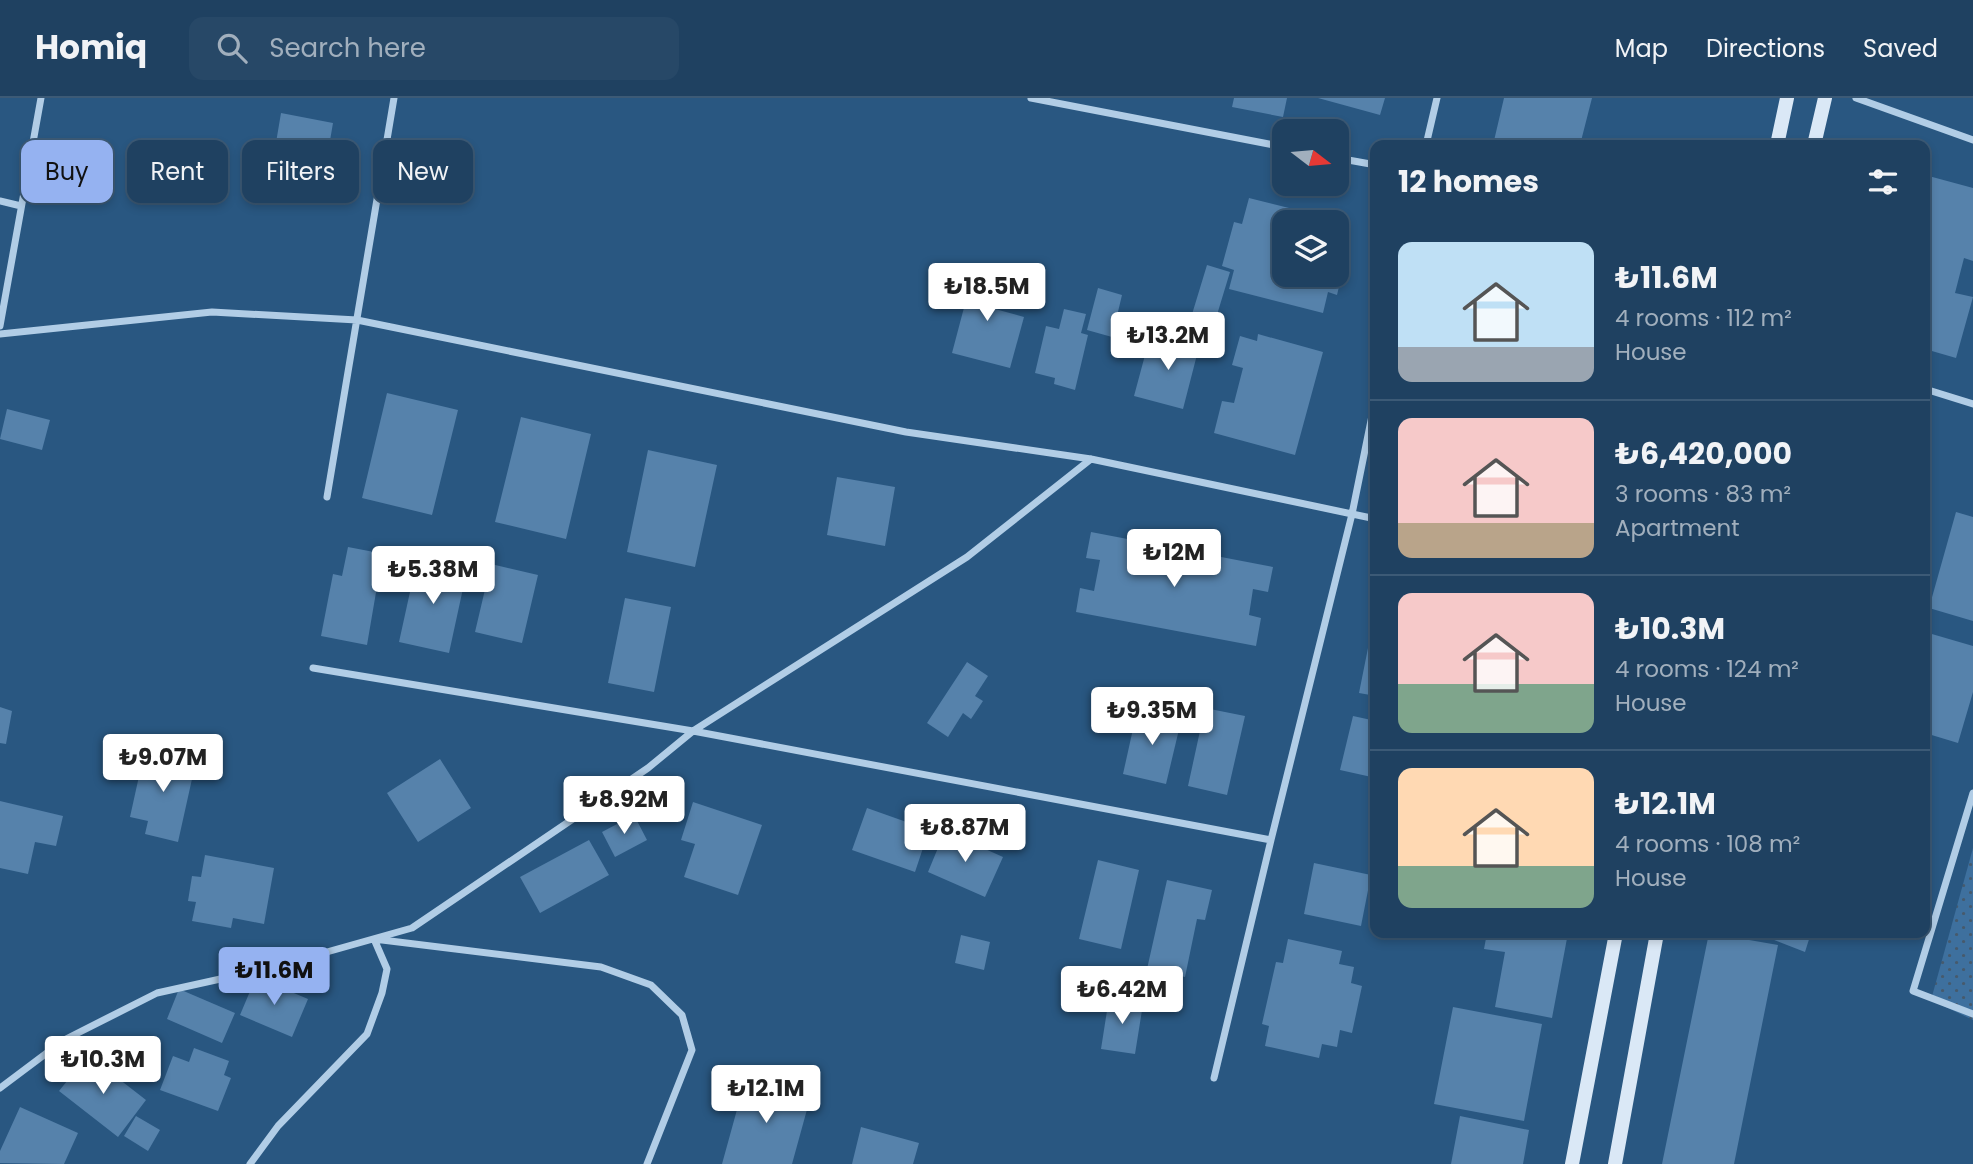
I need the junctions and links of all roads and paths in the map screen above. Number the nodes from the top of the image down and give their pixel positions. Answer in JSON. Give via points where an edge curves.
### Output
{"nodes":[{"id":1,"x":41,"y":98,"type":"edge"},
{"id":2,"x":394,"y":98,"type":"edge"},
{"id":3,"x":1031,"y":98,"type":"edge"},
{"id":4,"x":1437,"y":98,"type":"edge"},
{"id":5,"x":1787,"y":98,"type":"edge"},
{"id":6,"x":1825,"y":98,"type":"edge"},
{"id":7,"x":1856,"y":98,"type":"edge"},
{"id":8,"x":1427,"y":140,"type":"edge"},
{"id":9,"x":1777,"y":140,"type":"edge"},
{"id":10,"x":1815,"y":140,"type":"edge"},
{"id":11,"x":1973,"y":140,"type":"edge"},
{"id":12,"x":1272,"y":145,"type":"edge"},
{"id":13,"x":1349,"y":160,"type":"edge"},
{"id":14,"x":1370,"y":164,"type":"edge"},
{"id":15,"x":0,"y":201,"type":"edge"},
{"id":16,"x":21,"y":206,"type":"junction"},
{"id":17,"x":357,"y":320,"type":"junction"},
{"id":18,"x":0,"y":326,"type":"edge"},
{"id":19,"x":0,"y":334,"type":"edge"},
{"id":20,"x":1930,"y":391,"type":"edge"},
{"id":21,"x":1973,"y":404,"type":"edge"},
{"id":22,"x":1370,"y":426,"type":"edge"},
{"id":23,"x":1091,"y":459,"type":"junction"},
{"id":24,"x":327,"y":497,"type":"dead end"},
{"id":25,"x":1352,"y":514,"type":"junction"},
{"id":26,"x":1370,"y":518,"type":"edge"},
{"id":27,"x":313,"y":668,"type":"dead end"},
{"id":28,"x":693,"y":731,"type":"junction"},
{"id":29,"x":1973,"y":793,"type":"edge"},
{"id":30,"x":1271,"y":840,"type":"junction"},
{"id":31,"x":1930,"y":935,"type":"edge"},
{"id":32,"x":1615,"y":938,"type":"edge"},
{"id":33,"x":1656,"y":938,"type":"edge"},
{"id":34,"x":1929,"y":938,"type":"edge"},
{"id":35,"x":374,"y":939,"type":"junction"},
{"id":36,"x":1973,"y":1014,"type":"edge"},
{"id":37,"x":1214,"y":1077,"type":"dead end"},
{"id":38,"x":0,"y":1088,"type":"edge"},
{"id":39,"x":250,"y":1164,"type":"edge"},
{"id":40,"x":647,"y":1164,"type":"edge"},
{"id":41,"x":1572,"y":1164,"type":"edge"},
{"id":42,"x":1615,"y":1164,"type":"edge"}],
"edges":[{"from":1,"to":16,"type":"street"},
{"from":2,"to":17,"type":"street"},
{"from":3,"to":12,"type":"street"},
{"from":4,"to":8,"type":"street"},
{"from":5,"to":9,"type":"main road"},
{"from":6,"to":10,"type":"main road"},
{"from":7,"to":11,"type":"street"},
{"from":13,"to":14,"type":"street"},
{"from":15,"to":16,"type":"street"},
{"from":16,"to":18,"type":"street"},
{"from":17,"to":19,"type":"street","via":[[212,312]]},
{"from":17,"to":23,"type":"street","via":[[906,432]]},
{"from":17,"to":24,"type":"street"},
{"from":20,"to":21,"type":"street"},
{"from":22,"to":25,"type":"street"},
{"from":23,"to":25,"type":"street"},
{"from":23,"to":28,"type":"street","via":[[967,557]]},
{"from":25,"to":26,"type":"street"},
{"from":25,"to":30,"type":"street"},
{"from":27,"to":28,"type":"street"},
{"from":28,"to":30,"type":"street"},
{"from":28,"to":35,"type":"street","via":[[648,768],[412,928]]},
{"from":29,"to":31,"type":"street"},
{"from":30,"to":37,"type":"street"},
{"from":32,"to":41,"type":"main road"},
{"from":33,"to":42,"type":"main road"},
{"from":34,"to":36,"type":"street","via":[[1913,991]]},
{"from":35,"to":38,"type":"street","via":[[157,993],[64,1040]]},
{"from":35,"to":39,"type":"street","via":[[387,969],[367,1034],[278,1126]]},
{"from":35,"to":40,"type":"street","via":[[601,967],[651,985],[682,1015],[692,1050]]}]}
